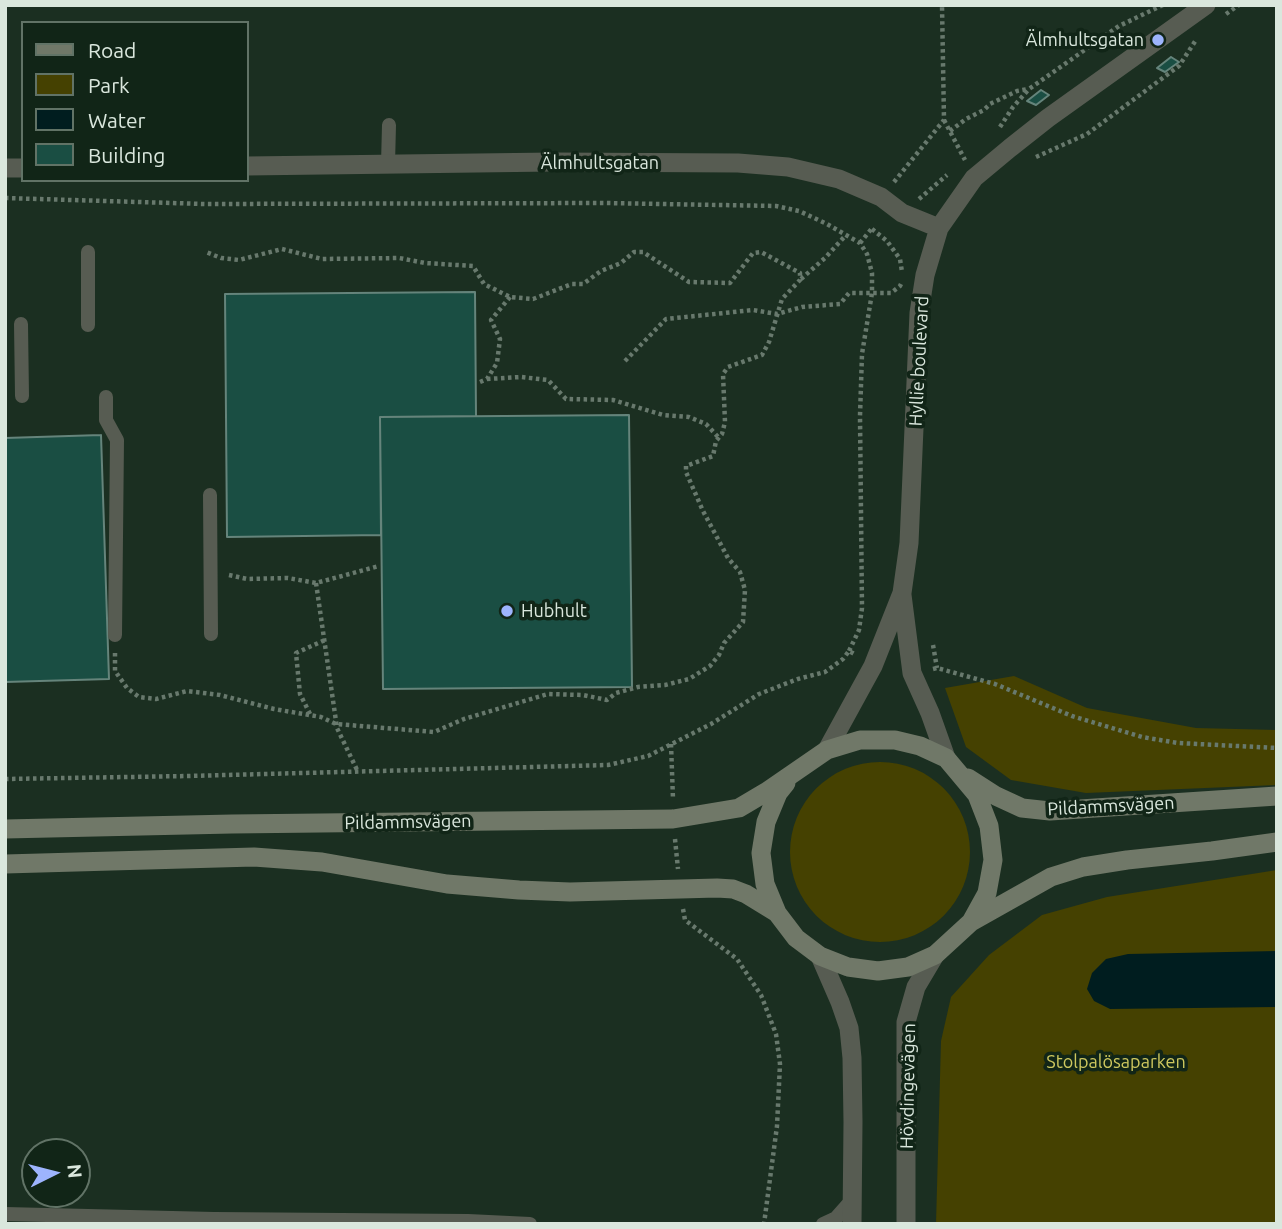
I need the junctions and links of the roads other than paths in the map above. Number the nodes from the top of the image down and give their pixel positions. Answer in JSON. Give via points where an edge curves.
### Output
{"nodes":[{"id":1,"x":1213,"y":12,"type":"edge"},
{"id":2,"x":388,"y":125,"type":"dead end"},
{"id":3,"x":388,"y":164,"type":"junction"},
{"id":4,"x":248,"y":166,"type":"edge"},
{"id":5,"x":939,"y":228,"type":"junction"},
{"id":6,"x":88,"y":252,"type":"dead end"},
{"id":7,"x":21,"y":324,"type":"dead end"},
{"id":8,"x":88,"y":325,"type":"dead end"},
{"id":9,"x":22,"y":396,"type":"dead end"},
{"id":10,"x":106,"y":397,"type":"dead end"},
{"id":11,"x":210,"y":495,"type":"dead end"},
{"id":12,"x":902,"y":593,"type":"junction"},
{"id":13,"x":211,"y":634,"type":"dead end"},
{"id":14,"x":116,"y":635,"type":"road end"},
{"id":15,"x":827,"y":750,"type":"junction"},
{"id":16,"x":951,"y":764,"type":"junction"},
{"id":17,"x":798,"y":769,"type":"junction"},
{"id":18,"x":1277,"y":796,"type":"edge"},
{"id":19,"x":5,"y":829,"type":"edge"},
{"id":20,"x":1277,"y":842,"type":"edge"},
{"id":21,"x":5,"y":864,"type":"edge"},
{"id":22,"x":777,"y":913,"type":"junction"},
{"id":23,"x":971,"y":922,"type":"junction"},
{"id":24,"x":935,"y":955,"type":"junction"},
{"id":25,"x":821,"y":956,"type":"junction"},
{"id":26,"x":852,"y":1200,"type":"junction"},
{"id":27,"x":5,"y":1214,"type":"edge"},
{"id":28,"x":530,"y":1224,"type":"edge"},
{"id":29,"x":823,"y":1224,"type":"edge"},
{"id":30,"x":852,"y":1224,"type":"edge"},
{"id":31,"x":906,"y":1224,"type":"edge"}],
"edges":[{"from":1,"to":5,"type":"street","name":"Hyllie boulevard","via":[[1048,118],[974,178]]},
{"from":2,"to":3,"type":"lane"},
{"from":3,"to":4,"type":"street","name":"Älmhultsgatan"},
{"from":3,"to":5,"type":"street","name":"Älmhultsgatan","via":[[738,163],[788,167],[839,179]]},
{"from":5,"to":12,"type":"street","name":"Hyllie boulevard","via":[[919,313],[909,543]]},
{"from":6,"to":8,"type":"lane"},
{"from":7,"to":9,"type":"lane"},
{"from":10,"to":14,"type":"lane","via":[[106,420],[117,440]]},
{"from":11,"to":13,"type":"lane"},
{"from":12,"to":15,"type":"street","name":"Hyllie boulevard","via":[[873,666]]},
{"from":12,"to":16,"type":"street","name":"Hyllie boulevard","via":[[912,673]]},
{"from":15,"to":16,"type":"main road","name":"Pildammsvägen","via":[[860,740],[895,740],[920,746]]},
{"from":15,"to":17,"type":"main road","name":"Pildammsvägen"},
{"from":16,"to":18,"type":"main road","name":"Pildammsvägen","via":[[996,796],[1022,808],[1050,811]]},
{"from":16,"to":23,"type":"main road","name":"Pildammsvägen","via":[[977,795],[989,827],[993,860],[986,892]]},
{"from":17,"to":19,"type":"main road","name":"Pildammsvägen","via":[[739,808],[673,819]]},
{"from":17,"to":22,"type":"main road","name":"Pildammsvägen","via":[[778,793],[766,822],[761,853],[765,884]]},
{"from":20,"to":23,"type":"main road","name":"Pildammsvägen","via":[[1083,867],[1051,877]]},
{"from":21,"to":22,"type":"main road","name":"Pildammsvägen","via":[[254,857],[519,890],[733,889]]},
{"from":22,"to":25,"type":"main road","name":"Pildammsvägen","via":[[796,938]]},
{"from":23,"to":24,"type":"main road","name":"Pildammsvägen"},
{"from":24,"to":25,"type":"main road","name":"Pildammsvägen","via":[[908,967],[878,971],[848,967]]},
{"from":24,"to":31,"type":"street","name":"Hövdingevägen","via":[[916,987],[906,1022]]},
{"from":25,"to":26,"type":"street","via":[[849,1028]]},
{"from":26,"to":29,"type":"lane","via":[[836,1218]]},
{"from":26,"to":30,"type":"street"},
{"from":27,"to":28,"type":"lane"}]}
